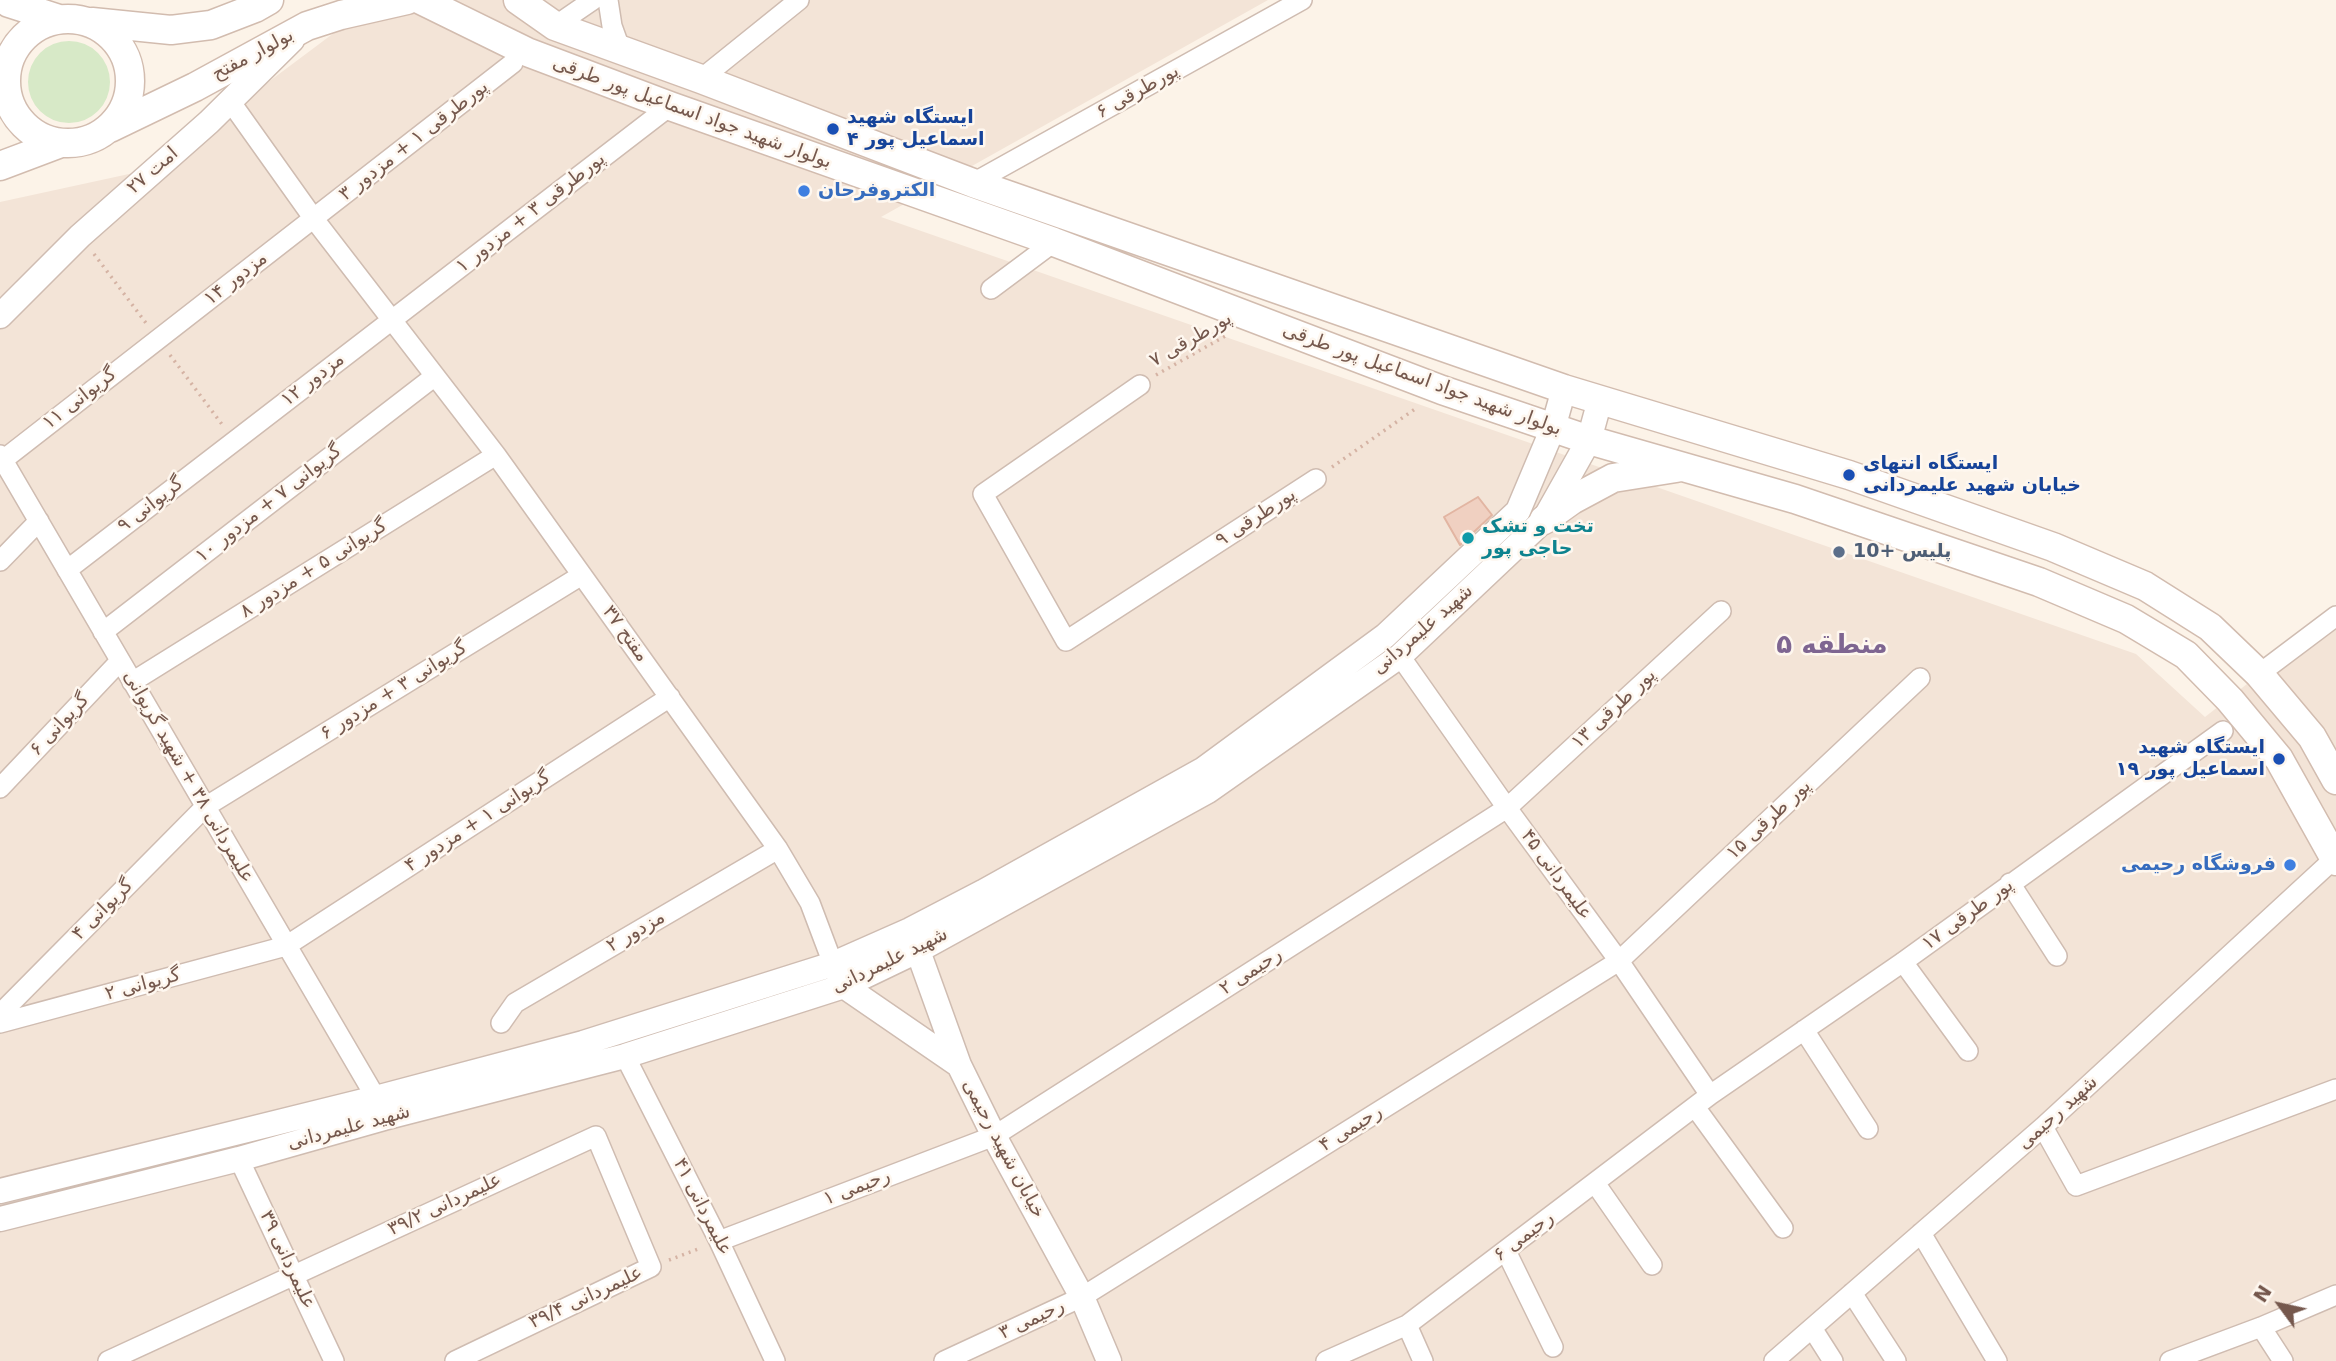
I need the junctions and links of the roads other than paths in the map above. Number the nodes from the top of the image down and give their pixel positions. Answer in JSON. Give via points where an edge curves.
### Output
{"nodes":[{"id":1,"x":7,"y":0,"type":"edge"},
{"id":2,"x":269,"y":0,"type":"edge"},
{"id":3,"x":407,"y":0,"type":"edge"},
{"id":4,"x":421,"y":0,"type":"edge"},
{"id":5,"x":428,"y":0,"type":"edge"},
{"id":6,"x":442,"y":0,"type":"edge"},
{"id":7,"x":518,"y":0,"type":"edge"},
{"id":8,"x":593,"y":0,"type":"edge"},
{"id":9,"x":608,"y":0,"type":"edge"},
{"id":10,"x":799,"y":0,"type":"edge"},
{"id":11,"x":1302,"y":0,"type":"edge"},
{"id":12,"x":59,"y":19,"type":"junction"},
{"id":13,"x":91,"y":22,"type":"junction"},
{"id":14,"x":307,"y":26,"type":"junction"},
{"id":15,"x":555,"y":26,"type":"junction"},
{"id":16,"x":621,"y":51,"type":"junction"},
{"id":17,"x":5,"y":53,"type":"edge"},
{"id":18,"x":513,"y":63,"type":"dead end"},
{"id":19,"x":701,"y":79,"type":"junction"},
{"id":20,"x":3,"y":94,"type":"edge"},
{"id":21,"x":230,"y":101,"type":"junction"},
{"id":22,"x":670,"y":106,"type":"junction"},
{"id":23,"x":107,"y":130,"type":"junction"},
{"id":24,"x":61,"y":143,"type":"junction"},
{"id":25,"x":0,"y":166,"type":"edge"},
{"id":26,"x":973,"y":183,"type":"junction"},
{"id":27,"x":314,"y":219,"type":"junction"},
{"id":28,"x":1054,"y":242,"type":"junction"},
{"id":29,"x":991,"y":289,"type":"dead end"},
{"id":30,"x":0,"y":316,"type":"edge"},
{"id":31,"x":392,"y":320,"type":"junction"},
{"id":32,"x":158,"y":339,"type":"joint"},
{"id":33,"x":435,"y":376,"type":"junction"},
{"id":34,"x":1140,"y":385,"type":"road end"},
{"id":35,"x":1564,"y":389,"type":"junction"},
{"id":36,"x":1600,"y":400,"type":"junction"},
{"id":37,"x":1553,"y":428,"type":"junction"},
{"id":38,"x":1589,"y":440,"type":"junction"},
{"id":39,"x":234,"y":441,"type":"joint"},
{"id":40,"x":496,"y":455,"type":"junction"},
{"id":41,"x":1,"y":457,"type":"edge"},
{"id":42,"x":1686,"y":466,"type":"junction"},
{"id":43,"x":1316,"y":479,"type":"road end"},
{"id":44,"x":1544,"y":520,"type":"junction"},
{"id":45,"x":39,"y":522,"type":"junction"},
{"id":46,"x":0,"y":561,"type":"edge"},
{"id":47,"x":67,"y":570,"type":"junction"},
{"id":48,"x":582,"y":575,"type":"junction"},
{"id":49,"x":1721,"y":611,"type":"dead end"},
{"id":50,"x":2336,"y":616,"type":"edge"},
{"id":51,"x":103,"y":632,"type":"junction"},
{"id":52,"x":1385,"y":636,"type":"junction"},
{"id":53,"x":1400,"y":656,"type":"junction"},
{"id":54,"x":120,"y":661,"type":"junction"},
{"id":55,"x":2259,"y":674,"type":"junction"},
{"id":56,"x":1920,"y":678,"type":"dead end"},
{"id":57,"x":132,"y":682,"type":"junction"},
{"id":58,"x":670,"y":697,"type":"junction"},
{"id":59,"x":2223,"y":731,"type":"dead end"},
{"id":60,"x":2336,"y":780,"type":"edge"},
{"id":61,"x":0,"y":788,"type":"edge"},
{"id":62,"x":205,"y":807,"type":"junction"},
{"id":63,"x":1507,"y":808,"type":"junction"},
{"id":64,"x":778,"y":849,"type":"junction"},
{"id":65,"x":2335,"y":860,"type":"edge"},
{"id":66,"x":2010,"y":883,"type":"junction"},
{"id":67,"x":914,"y":940,"type":"junction"},
{"id":68,"x":286,"y":946,"type":"junction"},
{"id":69,"x":2057,"y":956,"type":"dead end"},
{"id":70,"x":1619,"y":961,"type":"junction"},
{"id":71,"x":1903,"y":962,"type":"junction"},
{"id":72,"x":833,"y":964,"type":"junction"},
{"id":73,"x":844,"y":986,"type":"junction"},
{"id":74,"x":0,"y":1014,"type":"edge"},
{"id":75,"x":0,"y":1023,"type":"edge"},
{"id":76,"x":501,"y":1023,"type":"dead end"},
{"id":77,"x":1804,"y":1030,"type":"junction"},
{"id":78,"x":619,"y":1031,"type":"junction"},
{"id":79,"x":1968,"y":1051,"type":"dead end"},
{"id":80,"x":625,"y":1056,"type":"junction"},
{"id":81,"x":958,"y":1065,"type":"junction"},
{"id":82,"x":2336,"y":1089,"type":"edge"},
{"id":83,"x":1703,"y":1101,"type":"junction"},
{"id":84,"x":380,"y":1108,"type":"junction"},
{"id":85,"x":2043,"y":1127,"type":"junction"},
{"id":86,"x":1868,"y":1129,"type":"dead end"},
{"id":87,"x":234,"y":1133,"type":"junction"},
{"id":88,"x":597,"y":1136,"type":"joint"},
{"id":89,"x":994,"y":1136,"type":"junction"},
{"id":90,"x":239,"y":1159,"type":"junction"},
{"id":91,"x":1595,"y":1183,"type":"junction"},
{"id":92,"x":0,"y":1191,"type":"edge"},
{"id":93,"x":0,"y":1219,"type":"edge"},
{"id":94,"x":1783,"y":1228,"type":"dead end"},
{"id":95,"x":1921,"y":1233,"type":"junction"},
{"id":96,"x":719,"y":1241,"type":"junction"},
{"id":97,"x":1506,"y":1251,"type":"junction"},
{"id":98,"x":1652,"y":1265,"type":"dead end"},
{"id":99,"x":294,"y":1275,"type":"junction"},
{"id":100,"x":1852,"y":1293,"type":"junction"},
{"id":101,"x":2336,"y":1295,"type":"edge"},
{"id":102,"x":1082,"y":1297,"type":"junction"},
{"id":103,"x":1407,"y":1325,"type":"junction"},
{"id":104,"x":2261,"y":1327,"type":"junction"},
{"id":105,"x":1812,"y":1328,"type":"junction"},
{"id":106,"x":1553,"y":1347,"type":"dead end"},
{"id":107,"x":108,"y":1361,"type":"edge"},
{"id":108,"x":334,"y":1361,"type":"edge"},
{"id":109,"x":455,"y":1361,"type":"edge"},
{"id":110,"x":775,"y":1361,"type":"edge"},
{"id":111,"x":944,"y":1361,"type":"edge"},
{"id":112,"x":1110,"y":1361,"type":"edge"},
{"id":113,"x":1326,"y":1361,"type":"edge"},
{"id":114,"x":1423,"y":1361,"type":"edge"},
{"id":115,"x":1774,"y":1361,"type":"edge"},
{"id":116,"x":1833,"y":1361,"type":"edge"},
{"id":117,"x":1896,"y":1361,"type":"edge"},
{"id":118,"x":1997,"y":1361,"type":"edge"},
{"id":119,"x":2170,"y":1361,"type":"edge"},
{"id":120,"x":2283,"y":1361,"type":"edge"}],
"edges":[{"from":1,"to":12,"type":"main road"},
{"from":2,"to":13,"type":"main road","via":[[211,24],[171,30]]},
{"from":3,"to":14,"type":"main road","name":"بولوار مفتح"},
{"from":4,"to":22,"type":"main road","name":"بولوار شهید جواد اسماعیل پور طرقی","via":[[527,52]]},
{"from":5,"to":6,"type":"main road"},
{"from":7,"to":15,"type":"main road","name":"بولوار شهید جواد اسماعیل پور طرقی"},
{"from":8,"to":15,"type":"street"},
{"from":9,"to":16,"type":"street"},
{"from":10,"to":19,"type":"street"},
{"from":11,"to":26,"type":"street","name":"پورطرقی ۶"},
{"from":12,"to":13,"type":"main road"},
{"from":12,"to":17,"type":"main road","via":[[43,23]]},
{"from":13,"to":23,"type":"main road","via":[[117,41],[130,71],[127,103]]},
{"from":14,"to":21,"type":"street","name":"امت ۲۷"},
{"from":14,"to":23,"type":"main road","name":"بولوار مفتح"},
{"from":15,"to":16,"type":"main road","name":"بولوار شهید جواد اسماعیل پور طرقی"},
{"from":16,"to":19,"type":"main road","name":"بولوار شهید جواد اسماعیل پور طرقی"},
{"from":17,"to":20,"type":"main road"},
{"from":18,"to":27,"type":"street","name":"پورطرقی ۱ + مزدور ۳"},
{"from":19,"to":26,"type":"main road","name":"بولوار شهید جواد اسماعیل پور طرقی"},
{"from":20,"to":24,"type":"main road","via":[[31,131]]},
{"from":21,"to":27,"type":"street","name":"مفتح ۳۷"},
{"from":21,"to":30,"type":"street","name":"امت ۲۷","via":[[80,236]]},
{"from":22,"to":28,"type":"main road","name":"بولوار شهید جواد اسماعیل پور طرقی"},
{"from":22,"to":31,"type":"street","name":"پورطرقی ۳ + مزدور ۱"},
{"from":23,"to":24,"type":"main road","via":[[78,143]]},
{"from":24,"to":25,"type":"main road"},
{"from":26,"to":35,"type":"main road","name":"بولوار شهید جواد اسماعیل پور طرقی"},
{"from":27,"to":31,"type":"street","name":"مفتح ۳۷"},
{"from":27,"to":32,"type":"street","name":"مزدور ۱۴"},
{"from":28,"to":29,"type":"street"},
{"from":28,"to":37,"type":"main road","name":"بولوار شهید جواد اسماعیل پور طرقی"},
{"from":31,"to":33,"type":"street","name":"مفتح ۳۷"},
{"from":31,"to":39,"type":"street","name":"مزدور ۱۲"},
{"from":32,"to":41,"type":"street","name":"گریوانی ۱۱"},
{"from":33,"to":40,"type":"street","name":"مفتح ۳۷"},
{"from":33,"to":51,"type":"street","name":"گریوانی ۷ + مزدور ۱۰"},
{"from":34,"to":43,"type":"street","name":"پورطرقی ۹","via":[[983,494],[1066,641]]},
{"from":35,"to":36,"type":"main road","name":"بولوار شهید جواد اسماعیل پور طرقی"},
{"from":35,"to":37,"type":"street","name":"شهید علیمردانی"},
{"from":36,"to":38,"type":"street","name":"شهید علیمردانی"},
{"from":36,"to":55,"type":"main road","name":"بولوار شهید جواد اسماعیل پور طرقی","via":[[1849,475],[2053,547],[2146,586],[2210,627]]},
{"from":37,"to":38,"type":"main road","name":"بولوار شهید جواد اسماعیل پور طرقی"},
{"from":37,"to":52,"type":"street","name":"شهید علیمردانی","via":[[1518,512]]},
{"from":38,"to":42,"type":"main road","name":"بولوار شهید جواد اسماعیل پور طرقی"},
{"from":38,"to":44,"type":"street","name":"شهید علیمردانی"},
{"from":39,"to":47,"type":"street","name":"گریوانی ۹"},
{"from":40,"to":48,"type":"street","name":"مفتح ۳۷"},
{"from":40,"to":57,"type":"street","name":"گریوانی ۵ + مزدور ۸"},
{"from":41,"to":45,"type":"street","name":"علیمردانی ۳۸ + شهید گریوانی"},
{"from":42,"to":44,"type":"main road","via":[[1613,478]]},
{"from":42,"to":65,"type":"main road","name":"بولوار شهید جواد اسماعیل پور طرقی","via":[[2026,578],[2126,619],[2186,655],[2279,759]]},
{"from":44,"to":53,"type":"street","name":"شهید علیمردانی"},
{"from":45,"to":46,"type":"street"},
{"from":45,"to":47,"type":"street","name":"علیمردانی ۳۸ + شهید گریوانی"},
{"from":47,"to":51,"type":"street","name":"علیمردانی ۳۸ + شهید گریوانی"},
{"from":48,"to":58,"type":"street","name":"مفتح ۳۷"},
{"from":48,"to":62,"type":"street","name":"گریوانی ۳ + مزدور ۶"},
{"from":49,"to":63,"type":"street","name":"پور طرقی ۱۳"},
{"from":50,"to":55,"type":"street"},
{"from":51,"to":54,"type":"street","name":"علیمردانی ۳۸ + شهید گریوانی"},
{"from":52,"to":53,"type":"street"},
{"from":52,"to":67,"type":"street","name":"شهید علیمردانی","via":[[1204,769],[983,892]]},
{"from":53,"to":63,"type":"street","name":"علیمردانی ۴۵"},
{"from":53,"to":67,"type":"street","name":"شهید علیمردانی","via":[[1208,791]]},
{"from":54,"to":57,"type":"street","name":"علیمردانی ۳۸ + شهید گریوانی"},
{"from":54,"to":61,"type":"street","name":"گریوانی ۶"},
{"from":55,"to":60,"type":"main road","name":"بولوار شهید جواد اسماعیل پور طرقی","via":[[2312,737]]},
{"from":56,"to":70,"type":"street","name":"پور طرقی ۱۵"},
{"from":57,"to":62,"type":"street","name":"علیمردانی ۳۸ + شهید گریوانی"},
{"from":58,"to":64,"type":"street","name":"مفتح ۳۷"},
{"from":58,"to":68,"type":"street","name":"گریوانی ۱ + مزدور ۴"},
{"from":59,"to":66,"type":"street","name":"پور طرقی ۱۷"},
{"from":62,"to":68,"type":"street","name":"علیمردانی ۳۸ + شهید گریوانی"},
{"from":62,"to":74,"type":"street","name":"گریوانی ۴"},
{"from":63,"to":70,"type":"street","name":"علیمردانی ۴۵"},
{"from":63,"to":89,"type":"street","name":"رحیمی ۲"},
{"from":64,"to":72,"type":"street","name":"مفتح ۳۷","via":[[810,903]]},
{"from":64,"to":76,"type":"street","name":"مزدور ۲","via":[[515,1003]]},
{"from":65,"to":85,"type":"street","name":"شهید رحیمی"},
{"from":66,"to":69,"type":"street"},
{"from":66,"to":71,"type":"street","name":"پور طرقی ۱۷"},
{"from":67,"to":72,"type":"street","name":"شهید علیمردانی"},
{"from":67,"to":73,"type":"street","name":"شهید علیمردانی"},
{"from":67,"to":81,"type":"street","name":"خیابان شهید رحیمی"},
{"from":68,"to":75,"type":"street","name":"گریوانی ۲"},
{"from":68,"to":84,"type":"street","name":"علیمردانی ۳۸ + شهید گریوانی"},
{"from":70,"to":83,"type":"street","name":"علیمردانی ۴۵"},
{"from":70,"to":102,"type":"street","name":"رحیمی ۴"},
{"from":71,"to":77,"type":"street","name":"پور طرقی ۱۷"},
{"from":71,"to":79,"type":"street"},
{"from":72,"to":73,"type":"street"},
{"from":72,"to":78,"type":"street","name":"شهید علیمردانی"},
{"from":73,"to":80,"type":"street","name":"شهید علیمردانی"},
{"from":73,"to":81,"type":"street"},
{"from":77,"to":83,"type":"street","name":"پور طرقی ۱۷"},
{"from":77,"to":86,"type":"street"},
{"from":78,"to":80,"type":"street"},
{"from":78,"to":84,"type":"street","name":"شهید علیمردانی"},
{"from":80,"to":84,"type":"street","name":"شهید علیمردانی"},
{"from":80,"to":96,"type":"street","name":"علیمردانی ۴۱"},
{"from":81,"to":89,"type":"street","name":"خیابان شهید رحیمی"},
{"from":82,"to":85,"type":"street","via":[[2076,1186]]},
{"from":83,"to":91,"type":"street","name":"رحیمی ۶"},
{"from":83,"to":94,"type":"street","name":"علیمردانی ۴۵"},
{"from":84,"to":87,"type":"street","name":"شهید علیمردانی"},
{"from":84,"to":90,"type":"street","name":"شهید علیمردانی"},
{"from":85,"to":95,"type":"street","name":"شهید رحیمی"},
{"from":87,"to":90,"type":"street"},
{"from":87,"to":92,"type":"street","name":"شهید علیمردانی"},
{"from":88,"to":99,"type":"street","name":"علیمردانی ۳۹/۲"},
{"from":88,"to":109,"type":"street","name":"علیمردانی ۳۹/۴","via":[[651,1267]]},
{"from":89,"to":96,"type":"street","name":"رحیمی ۱"},
{"from":89,"to":102,"type":"street","name":"خیابان شهید رحیمی"},
{"from":90,"to":93,"type":"street","name":"شهید علیمردانی"},
{"from":90,"to":99,"type":"street","name":"علیمردانی ۳۹"},
{"from":91,"to":97,"type":"street","name":"رحیمی ۶"},
{"from":91,"to":98,"type":"street"},
{"from":95,"to":100,"type":"street","name":"شهید رحیمی"},
{"from":95,"to":118,"type":"street"},
{"from":96,"to":110,"type":"street","name":"علیمردانی ۴۱"},
{"from":97,"to":103,"type":"street","name":"رحیمی ۶"},
{"from":97,"to":106,"type":"street"},
{"from":99,"to":107,"type":"street","name":"علیمردانی ۳۹/۲"},
{"from":99,"to":108,"type":"street","name":"علیمردانی ۳۹"},
{"from":100,"to":105,"type":"street","name":"شهید رحیمی"},
{"from":100,"to":117,"type":"street"},
{"from":101,"to":104,"type":"street"},
{"from":102,"to":111,"type":"street","name":"رحیمی ۳"},
{"from":102,"to":112,"type":"street","name":"خیابان شهید رحیمی"},
{"from":103,"to":113,"type":"street","name":"رحیمی ۶"},
{"from":103,"to":114,"type":"street"},
{"from":104,"to":119,"type":"street"},
{"from":104,"to":120,"type":"street"},
{"from":105,"to":115,"type":"street","name":"شهید رحیمی"},
{"from":105,"to":116,"type":"street"}]}
